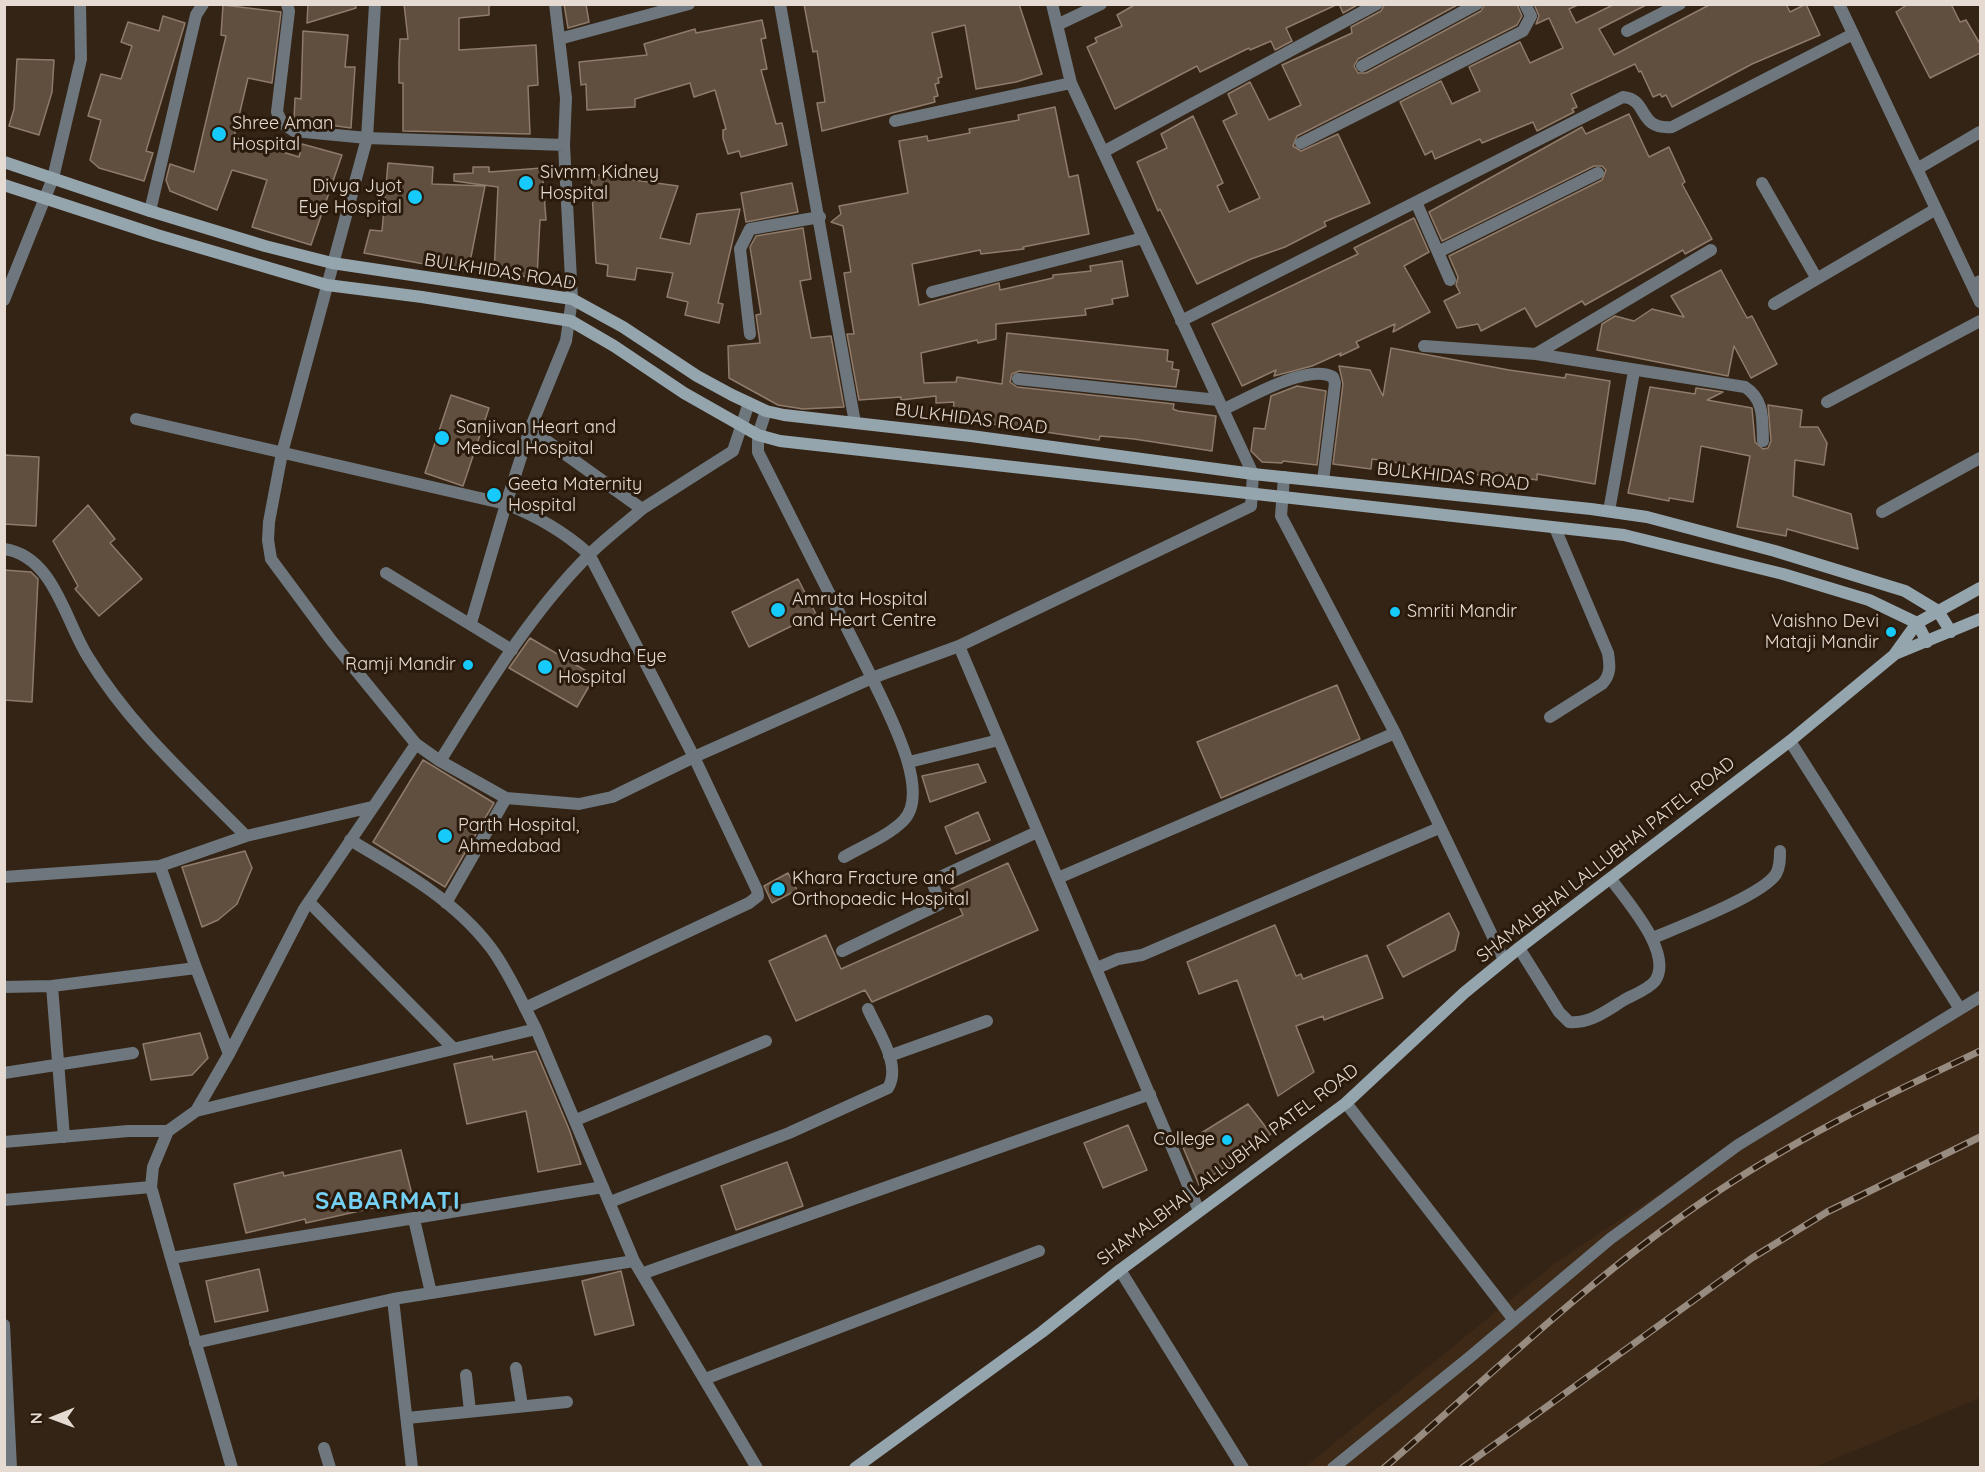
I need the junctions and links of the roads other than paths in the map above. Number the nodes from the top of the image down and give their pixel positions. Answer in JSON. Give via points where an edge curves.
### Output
{"nodes":[{"id":1,"x":80,"y":4,"type":"edge"},
{"id":2,"x":203,"y":4,"type":"edge"},
{"id":3,"x":287,"y":4,"type":"edge"},
{"id":4,"x":375,"y":4,"type":"edge"},
{"id":5,"x":555,"y":4,"type":"edge"},
{"id":6,"x":689,"y":4,"type":"edge"},
{"id":7,"x":780,"y":4,"type":"edge"},
{"id":8,"x":1052,"y":4,"type":"edge"},
{"id":9,"x":1101,"y":4,"type":"edge"},
{"id":10,"x":1377,"y":4,"type":"edge"},
{"id":11,"x":1477,"y":4,"type":"edge"},
{"id":12,"x":1525,"y":4,"type":"edge"},
{"id":13,"x":1680,"y":4,"type":"edge"},
{"id":14,"x":1839,"y":4,"type":"edge"},
{"id":15,"x":1057,"y":25,"type":"junction"},
{"id":16,"x":1627,"y":31,"type":"dead end"},
{"id":17,"x":1853,"y":34,"type":"junction"},
{"id":18,"x":559,"y":39,"type":"junction"},
{"id":19,"x":1362,"y":66,"type":"dead end"},
{"id":20,"x":1071,"y":83,"type":"junction"},
{"id":21,"x":895,"y":121,"type":"dead end"},
{"id":22,"x":1980,"y":132,"type":"edge"},
{"id":23,"x":367,"y":138,"type":"junction"},
{"id":24,"x":1300,"y":143,"type":"dead end"},
{"id":25,"x":564,"y":145,"type":"junction"},
{"id":26,"x":1103,"y":152,"type":"junction"},
{"id":27,"x":4,"y":162,"type":"edge"},
{"id":28,"x":1917,"y":169,"type":"junction"},
{"id":29,"x":1598,"y":173,"type":"dead end"},
{"id":30,"x":53,"y":178,"type":"junction"},
{"id":31,"x":1762,"y":183,"type":"dead end"},
{"id":32,"x":4,"y":185,"type":"edge"},
{"id":33,"x":45,"y":198,"type":"junction"},
{"id":34,"x":1416,"y":202,"type":"junction"},
{"id":35,"x":1936,"y":209,"type":"junction"},
{"id":36,"x":150,"y":211,"type":"junction"},
{"id":37,"x":820,"y":217,"type":"junction"},
{"id":38,"x":1143,"y":238,"type":"junction"},
{"id":39,"x":1711,"y":250,"type":"dead end"},
{"id":40,"x":1438,"y":252,"type":"junction"},
{"id":41,"x":332,"y":263,"type":"junction"},
{"id":42,"x":1817,"y":279,"type":"junction"},
{"id":43,"x":1450,"y":280,"type":"dead end"},
{"id":44,"x":1976,"y":283,"type":"edge"},
{"id":45,"x":327,"y":285,"type":"junction"},
{"id":46,"x":932,"y":292,"type":"dead end"},
{"id":47,"x":572,"y":299,"type":"junction"},
{"id":48,"x":4,"y":300,"type":"edge"},
{"id":49,"x":1980,"y":302,"type":"edge"},
{"id":50,"x":1774,"y":304,"type":"dead end"},
{"id":51,"x":571,"y":321,"type":"junction"},
{"id":52,"x":1181,"y":321,"type":"junction"},
{"id":53,"x":1980,"y":321,"type":"edge"},
{"id":54,"x":750,"y":334,"type":"dead end"},
{"id":55,"x":1424,"y":346,"type":"dead end"},
{"id":56,"x":1536,"y":354,"type":"junction"},
{"id":57,"x":1634,"y":371,"type":"junction"},
{"id":58,"x":1018,"y":379,"type":"dead end"},
{"id":59,"x":1827,"y":402,"type":"dead end"},
{"id":60,"x":749,"y":403,"type":"junction"},
{"id":61,"x":1221,"y":405,"type":"junction"},
{"id":62,"x":766,"y":411,"type":"junction"},
{"id":63,"x":136,"y":419,"type":"dead end"},
{"id":64,"x":855,"y":423,"type":"junction"},
{"id":65,"x":741,"y":426,"type":"junction"},
{"id":66,"x":530,"y":429,"type":"junction"},
{"id":67,"x":758,"y":435,"type":"junction"},
{"id":68,"x":1763,"y":441,"type":"dead end"},
{"id":69,"x":282,"y":453,"type":"junction"},
{"id":70,"x":1980,"y":458,"type":"edge"},
{"id":71,"x":1253,"y":474,"type":"junction"},
{"id":72,"x":1284,"y":477,"type":"junction"},
{"id":73,"x":1323,"y":481,"type":"junction"},
{"id":74,"x":1252,"y":495,"type":"junction"},
{"id":75,"x":1283,"y":498,"type":"junction"},
{"id":76,"x":1516,"y":501,"type":"junction"},
{"id":77,"x":506,"y":504,"type":"junction"},
{"id":78,"x":642,"y":509,"type":"junction"},
{"id":79,"x":1591,"y":509,"type":"junction"},
{"id":80,"x":1609,"y":512,"type":"junction"},
{"id":81,"x":1882,"y":512,"type":"dead end"},
{"id":82,"x":1515,"y":524,"type":"junction"},
{"id":83,"x":1555,"y":528,"type":"junction"},
{"id":84,"x":1588,"y":531,"type":"junction"},
{"id":85,"x":4,"y":549,"type":"edge"},
{"id":86,"x":589,"y":554,"type":"junction"},
{"id":87,"x":386,"y":573,"type":"dead end"},
{"id":88,"x":1980,"y":588,"type":"edge"},
{"id":89,"x":1938,"y":611,"type":"junction"},
{"id":90,"x":1980,"y":619,"type":"edge"},
{"id":91,"x":1917,"y":622,"type":"junction"},
{"id":92,"x":471,"y":623,"type":"junction"},
{"id":93,"x":1951,"y":632,"type":"junction"},
{"id":94,"x":1927,"y":642,"type":"junction"},
{"id":95,"x":959,"y":646,"type":"junction"},
{"id":96,"x":512,"y":650,"type":"junction"},
{"id":97,"x":1894,"y":654,"type":"junction"},
{"id":98,"x":872,"y":678,"type":"junction"},
{"id":99,"x":1550,"y":717,"type":"dead end"},
{"id":100,"x":1395,"y":733,"type":"junction"},
{"id":101,"x":999,"y":740,"type":"junction"},
{"id":102,"x":1790,"y":741,"type":"junction"},
{"id":103,"x":416,"y":744,"type":"junction"},
{"id":104,"x":694,"y":757,"type":"junction"},
{"id":105,"x":440,"y":761,"type":"junction"},
{"id":106,"x":909,"y":762,"type":"junction"},
{"id":107,"x":506,"y":798,"type":"junction"},
{"id":108,"x":372,"y":807,"type":"junction"},
{"id":109,"x":1439,"y":828,"type":"junction"},
{"id":110,"x":1037,"y":832,"type":"junction"},
{"id":111,"x":246,"y":836,"type":"junction"},
{"id":112,"x":350,"y":840,"type":"junction"},
{"id":113,"x":1780,"y":851,"type":"dead end"},
{"id":114,"x":844,"y":857,"type":"dead end"},
{"id":115,"x":160,"y":866,"type":"junction"},
{"id":116,"x":4,"y":877,"type":"edge"},
{"id":117,"x":1058,"y":878,"type":"junction"},
{"id":118,"x":1611,"y":879,"type":"junction"},
{"id":119,"x":309,"y":902,"type":"junction"},
{"id":120,"x":446,"y":903,"type":"junction"},
{"id":121,"x":1653,"y":938,"type":"junction"},
{"id":122,"x":1519,"y":948,"type":"junction"},
{"id":123,"x":842,"y":951,"type":"dead end"},
{"id":124,"x":1504,"y":960,"type":"junction"},
{"id":125,"x":196,"y":968,"type":"junction"},
{"id":126,"x":1097,"y":968,"type":"junction"},
{"id":127,"x":52,"y":986,"type":"junction"},
{"id":128,"x":4,"y":987,"type":"edge"},
{"id":129,"x":1980,"y":998,"type":"edge"},
{"id":130,"x":525,"y":1008,"type":"junction"},
{"id":131,"x":868,"y":1009,"type":"dead end"},
{"id":132,"x":1960,"y":1009,"type":"junction"},
{"id":133,"x":987,"y":1021,"type":"dead end"},
{"id":134,"x":536,"y":1029,"type":"junction"},
{"id":135,"x":766,"y":1041,"type":"dead end"},
{"id":136,"x":452,"y":1047,"type":"junction"},
{"id":137,"x":133,"y":1053,"type":"dead end"},
{"id":138,"x":229,"y":1054,"type":"junction"},
{"id":139,"x":889,"y":1056,"type":"junction"},
{"id":140,"x":58,"y":1066,"type":"junction"},
{"id":141,"x":4,"y":1073,"type":"edge"},
{"id":142,"x":1150,"y":1094,"type":"junction"},
{"id":143,"x":1346,"y":1103,"type":"junction"},
{"id":144,"x":196,"y":1111,"type":"junction"},
{"id":145,"x":576,"y":1120,"type":"junction"},
{"id":146,"x":168,"y":1131,"type":"junction"},
{"id":147,"x":64,"y":1137,"type":"junction"},
{"id":148,"x":4,"y":1142,"type":"edge"},
{"id":149,"x":151,"y":1187,"type":"junction"},
{"id":150,"x":603,"y":1187,"type":"junction"},
{"id":151,"x":4,"y":1200,"type":"edge"},
{"id":152,"x":610,"y":1202,"type":"junction"},
{"id":153,"x":1199,"y":1211,"type":"junction"},
{"id":154,"x":414,"y":1219,"type":"junction"},
{"id":155,"x":1039,"y":1251,"type":"dead end"},
{"id":156,"x":171,"y":1258,"type":"junction"},
{"id":157,"x":634,"y":1261,"type":"junction"},
{"id":158,"x":1120,"y":1269,"type":"junction"},
{"id":159,"x":644,"y":1273,"type":"junction"},
{"id":160,"x":430,"y":1293,"type":"junction"},
{"id":161,"x":393,"y":1299,"type":"junction"},
{"id":162,"x":1514,"y":1320,"type":"junction"},
{"id":163,"x":4,"y":1325,"type":"edge"},
{"id":164,"x":195,"y":1343,"type":"junction"},
{"id":165,"x":516,"y":1368,"type":"dead end"},
{"id":166,"x":466,"y":1375,"type":"dead end"},
{"id":167,"x":705,"y":1379,"type":"junction"},
{"id":168,"x":567,"y":1402,"type":"dead end"},
{"id":169,"x":522,"y":1406,"type":"junction"},
{"id":170,"x":470,"y":1412,"type":"junction"},
{"id":171,"x":407,"y":1418,"type":"junction"},
{"id":172,"x":324,"y":1448,"type":"dead end"},
{"id":173,"x":11,"y":1467,"type":"edge"},
{"id":174,"x":232,"y":1467,"type":"edge"},
{"id":175,"x":330,"y":1467,"type":"edge"},
{"id":176,"x":412,"y":1467,"type":"edge"},
{"id":177,"x":757,"y":1467,"type":"edge"},
{"id":178,"x":855,"y":1467,"type":"edge"},
{"id":179,"x":1243,"y":1467,"type":"edge"},
{"id":180,"x":1333,"y":1467,"type":"edge"}],
"edges":[{"from":1,"to":30,"type":"street","via":[[81,59]]},
{"from":2,"to":36,"type":"street","via":[[196,15]]},
{"from":3,"to":23,"type":"street","via":[[277,112],[282,123],[294,131]]},
{"from":4,"to":23,"type":"street"},
{"from":5,"to":18,"type":"street"},
{"from":6,"to":18,"type":"street"},
{"from":7,"to":37,"type":"street"},
{"from":8,"to":15,"type":"street"},
{"from":9,"to":15,"type":"street"},
{"from":10,"to":26,"type":"street"},
{"from":11,"to":19,"type":"street"},
{"from":12,"to":24,"type":"street","via":[[1531,16],[1523,31]]},
{"from":13,"to":16,"type":"street"},
{"from":14,"to":17,"type":"street"},
{"from":15,"to":20,"type":"street"},
{"from":17,"to":28,"type":"street"},
{"from":17,"to":34,"type":"street","via":[[1672,127],[1652,124],[1636,103],[1623,97]]},
{"from":18,"to":25,"type":"street","via":[[566,98]]},
{"from":20,"to":21,"type":"street"},
{"from":20,"to":26,"type":"street"},
{"from":22,"to":28,"type":"street"},
{"from":23,"to":25,"type":"street"},
{"from":23,"to":41,"type":"street"},
{"from":25,"to":47,"type":"street"},
{"from":26,"to":38,"type":"street"},
{"from":27,"to":30,"type":"street","name":"BULKHIDAS ROAD"},
{"from":28,"to":35,"type":"street"},
{"from":29,"to":40,"type":"street"},
{"from":30,"to":33,"type":"street"},
{"from":30,"to":36,"type":"street","name":"BULKHIDAS ROAD"},
{"from":31,"to":42,"type":"street"},
{"from":32,"to":33,"type":"street","name":"BULKHIDAS ROAD"},
{"from":33,"to":45,"type":"street","name":"BULKHIDAS ROAD"},
{"from":33,"to":48,"type":"street"},
{"from":34,"to":40,"type":"street"},
{"from":34,"to":52,"type":"street"},
{"from":35,"to":42,"type":"street"},
{"from":35,"to":44,"type":"street"},
{"from":36,"to":41,"type":"street","name":"BULKHIDAS ROAD"},
{"from":37,"to":54,"type":"street","via":[[750,230],[743,238],[740,249]]},
{"from":37,"to":64,"type":"street"},
{"from":38,"to":46,"type":"street"},
{"from":38,"to":52,"type":"street"},
{"from":39,"to":56,"type":"street"},
{"from":40,"to":43,"type":"street"},
{"from":41,"to":45,"type":"street"},
{"from":41,"to":47,"type":"street","name":"BULKHIDAS ROAD"},
{"from":42,"to":50,"type":"street"},
{"from":44,"to":49,"type":"street"},
{"from":45,"to":51,"type":"street","name":"BULKHIDAS ROAD"},
{"from":45,"to":69,"type":"street"},
{"from":47,"to":51,"type":"street"},
{"from":47,"to":60,"type":"street","name":"BULKHIDAS ROAD","via":[[697,376]]},
{"from":51,"to":65,"type":"street","name":"BULKHIDAS ROAD"},
{"from":51,"to":66,"type":"street"},
{"from":52,"to":61,"type":"street"},
{"from":53,"to":59,"type":"street"},
{"from":55,"to":56,"type":"street"},
{"from":56,"to":57,"type":"street"},
{"from":57,"to":68,"type":"street","via":[[1745,387],[1760,401]]},
{"from":57,"to":80,"type":"street"},
{"from":58,"to":61,"type":"street"},
{"from":60,"to":62,"type":"street","name":"BULKHIDAS ROAD"},
{"from":60,"to":65,"type":"street"},
{"from":61,"to":71,"type":"street"},
{"from":61,"to":73,"type":"street","via":[[1308,375],[1322,373],[1333,377]]},
{"from":62,"to":64,"type":"street","name":"BULKHIDAS ROAD"},
{"from":62,"to":67,"type":"street"},
{"from":63,"to":69,"type":"street"},
{"from":64,"to":71,"type":"street","name":"BULKHIDAS ROAD"},
{"from":65,"to":67,"type":"street","name":"BULKHIDAS ROAD"},
{"from":65,"to":78,"type":"street","via":[[734,451]]},
{"from":66,"to":77,"type":"street"},
{"from":66,"to":78,"type":"street"},
{"from":67,"to":74,"type":"street","name":"BULKHIDAS ROAD","via":[[780,441]]},
{"from":67,"to":98,"type":"street","via":[[758,452]]},
{"from":69,"to":77,"type":"street"},
{"from":69,"to":103,"type":"street","via":[[269,522],[271,559]]},
{"from":70,"to":81,"type":"street"},
{"from":71,"to":72,"type":"street","name":"BULKHIDAS ROAD"},
{"from":71,"to":74,"type":"street"},
{"from":72,"to":73,"type":"street","name":"BULKHIDAS ROAD"},
{"from":72,"to":75,"type":"street"},
{"from":73,"to":76,"type":"street","name":"BULKHIDAS ROAD"},
{"from":74,"to":75,"type":"street","name":"BULKHIDAS ROAD"},
{"from":74,"to":95,"type":"street","via":[[1251,506]]},
{"from":75,"to":82,"type":"street","name":"BULKHIDAS ROAD"},
{"from":75,"to":100,"type":"street","via":[[1281,516]]},
{"from":76,"to":79,"type":"street","name":"BULKHIDAS ROAD"},
{"from":76,"to":82,"type":"street"},
{"from":77,"to":86,"type":"street","via":[[564,532]]},
{"from":77,"to":92,"type":"street"},
{"from":78,"to":86,"type":"street"},
{"from":79,"to":80,"type":"street","name":"BULKHIDAS ROAD"},
{"from":79,"to":84,"type":"street"},
{"from":80,"to":89,"type":"street","name":"BULKHIDAS ROAD","via":[[1647,517],[1775,551],[1905,591]]},
{"from":82,"to":83,"type":"street","name":"BULKHIDAS ROAD"},
{"from":83,"to":84,"type":"street","name":"BULKHIDAS ROAD"},
{"from":83,"to":99,"type":"street","via":[[1611,666],[1602,684]]},
{"from":84,"to":91,"type":"street","name":"BULKHIDAS ROAD","via":[[1624,535],[1783,574],[1869,600]]},
{"from":85,"to":111,"type":"street","via":[[27,556],[43,570],[87,656],[115,698],[145,734]]},
{"from":86,"to":96,"type":"street"},
{"from":86,"to":104,"type":"street"},
{"from":87,"to":92,"type":"street"},
{"from":88,"to":89,"type":"street"},
{"from":89,"to":91,"type":"street"},
{"from":89,"to":93,"type":"street","name":"BULKHIDAS ROAD"},
{"from":90,"to":93,"type":"street"},
{"from":91,"to":94,"type":"street"},
{"from":91,"to":97,"type":"street"},
{"from":92,"to":96,"type":"street"},
{"from":93,"to":94,"type":"street"},
{"from":94,"to":97,"type":"street"},
{"from":95,"to":98,"type":"street"},
{"from":95,"to":101,"type":"street"},
{"from":96,"to":105,"type":"street"},
{"from":97,"to":102,"type":"street","name":"SHAMALBHAI LALLUBHAI PATEL ROAD"},
{"from":98,"to":104,"type":"street"},
{"from":98,"to":106,"type":"street"},
{"from":100,"to":109,"type":"street"},
{"from":100,"to":117,"type":"street"},
{"from":101,"to":106,"type":"street"},
{"from":101,"to":110,"type":"street"},
{"from":102,"to":118,"type":"street","name":"SHAMALBHAI LALLUBHAI PATEL ROAD"},
{"from":102,"to":132,"type":"street"},
{"from":103,"to":105,"type":"street"},
{"from":103,"to":108,"type":"street"},
{"from":104,"to":107,"type":"street","via":[[612,797],[579,804]]},
{"from":104,"to":130,"type":"street","via":[[758,896],[663,946]]},
{"from":105,"to":107,"type":"street"},
{"from":106,"to":114,"type":"street","via":[[913,796],[905,820]]},
{"from":107,"to":120,"type":"street"},
{"from":108,"to":111,"type":"street"},
{"from":108,"to":112,"type":"street"},
{"from":109,"to":124,"type":"street"},
{"from":109,"to":126,"type":"street","via":[[1142,955]]},
{"from":110,"to":117,"type":"street"},
{"from":110,"to":123,"type":"street","via":[[936,879],[933,884],[940,904]]},
{"from":111,"to":115,"type":"street"},
{"from":112,"to":119,"type":"street"},
{"from":112,"to":120,"type":"street","via":[[424,884]]},
{"from":113,"to":121,"type":"street","via":[[1775,875],[1766,883]]},
{"from":115,"to":116,"type":"street"},
{"from":115,"to":125,"type":"street"},
{"from":117,"to":126,"type":"street"},
{"from":118,"to":121,"type":"street"},
{"from":118,"to":122,"type":"street","name":"SHAMALBHAI LALLUBHAI PATEL ROAD"},
{"from":119,"to":136,"type":"street"},
{"from":119,"to":138,"type":"street"},
{"from":120,"to":130,"type":"street","via":[[492,949]]},
{"from":121,"to":122,"type":"street","via":[[1660,972],[1654,983],[1589,1021],[1577,1023],[1569,1022],[1559,1012]]},
{"from":122,"to":124,"type":"street","name":"SHAMALBHAI LALLUBHAI PATEL ROAD"},
{"from":124,"to":143,"type":"street","name":"SHAMALBHAI LALLUBHAI PATEL ROAD"},
{"from":125,"to":127,"type":"street"},
{"from":125,"to":138,"type":"street"},
{"from":126,"to":142,"type":"street"},
{"from":127,"to":128,"type":"street"},
{"from":127,"to":140,"type":"street"},
{"from":129,"to":132,"type":"street"},
{"from":130,"to":134,"type":"street"},
{"from":131,"to":139,"type":"street"},
{"from":132,"to":162,"type":"street","via":[[1738,1145],[1610,1239]]},
{"from":133,"to":139,"type":"street"},
{"from":134,"to":136,"type":"street"},
{"from":134,"to":145,"type":"street"},
{"from":135,"to":145,"type":"street"},
{"from":136,"to":144,"type":"street"},
{"from":137,"to":140,"type":"street"},
{"from":138,"to":144,"type":"street"},
{"from":139,"to":152,"type":"street","via":[[893,1079],[888,1088],[789,1133]]},
{"from":140,"to":141,"type":"street"},
{"from":140,"to":147,"type":"street"},
{"from":142,"to":153,"type":"street"},
{"from":142,"to":159,"type":"street"},
{"from":143,"to":153,"type":"street","name":"SHAMALBHAI LALLUBHAI PATEL ROAD"},
{"from":143,"to":162,"type":"street"},
{"from":144,"to":146,"type":"street"},
{"from":145,"to":150,"type":"street"},
{"from":146,"to":147,"type":"street"},
{"from":146,"to":149,"type":"street","via":[[153,1167]]},
{"from":147,"to":148,"type":"street"},
{"from":149,"to":151,"type":"street"},
{"from":149,"to":156,"type":"street"},
{"from":150,"to":152,"type":"street"},
{"from":150,"to":154,"type":"street"},
{"from":152,"to":157,"type":"street"},
{"from":153,"to":158,"type":"street","name":"SHAMALBHAI LALLUBHAI PATEL ROAD"},
{"from":154,"to":156,"type":"street"},
{"from":154,"to":160,"type":"street"},
{"from":155,"to":167,"type":"street"},
{"from":156,"to":164,"type":"street"},
{"from":157,"to":159,"type":"street"},
{"from":157,"to":160,"type":"street"},
{"from":158,"to":178,"type":"street","name":"SHAMALBHAI LALLUBHAI PATEL ROAD","via":[[1042,1332]]},
{"from":158,"to":179,"type":"street"},
{"from":159,"to":167,"type":"street"},
{"from":160,"to":161,"type":"street"},
{"from":161,"to":164,"type":"street"},
{"from":161,"to":171,"type":"street"},
{"from":162,"to":180,"type":"street"},
{"from":163,"to":173,"type":"street"},
{"from":164,"to":174,"type":"street"},
{"from":165,"to":169,"type":"street"},
{"from":166,"to":170,"type":"street"},
{"from":167,"to":177,"type":"street"},
{"from":168,"to":169,"type":"street"},
{"from":169,"to":170,"type":"street"},
{"from":170,"to":171,"type":"street"},
{"from":171,"to":176,"type":"street"},
{"from":172,"to":175,"type":"street"}]}
